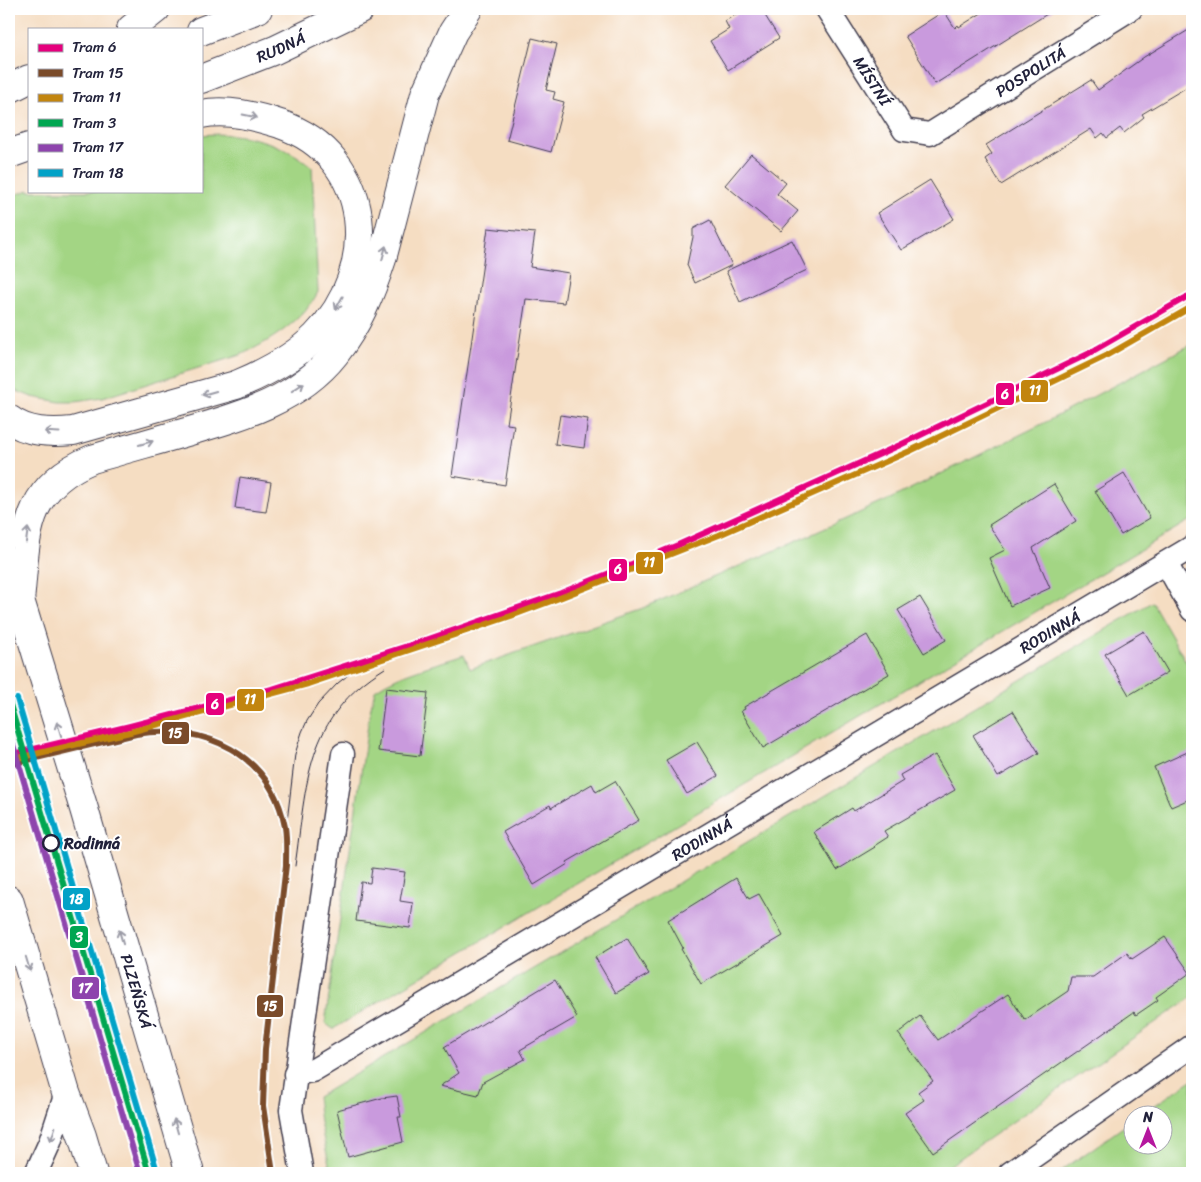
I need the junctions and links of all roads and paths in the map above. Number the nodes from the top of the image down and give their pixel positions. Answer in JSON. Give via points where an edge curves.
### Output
{"nodes":[{"id":1,"x":156,"y":9,"type":"edge"},
{"id":2,"x":258,"y":9,"type":"edge"},
{"id":3,"x":360,"y":9,"type":"edge"},
{"id":4,"x":468,"y":9,"type":"edge"},
{"id":5,"x":827,"y":9,"type":"edge"},
{"id":6,"x":1131,"y":9,"type":"edge"},
{"id":7,"x":132,"y":28,"type":"edge"},
{"id":8,"x":202,"y":31,"type":"edge"},
{"id":9,"x":202,"y":79,"type":"edge"},
{"id":10,"x":28,"y":80,"type":"edge"},
{"id":11,"x":9,"y":89,"type":"edge"},
{"id":12,"x":28,"y":96,"type":"edge"},
{"id":13,"x":9,"y":103,"type":"edge"},
{"id":14,"x":202,"y":114,"type":"edge"},
{"id":15,"x":930,"y":134,"type":"joint"},
{"id":16,"x":28,"y":147,"type":"edge"},
{"id":17,"x":9,"y":154,"type":"edge"},
{"id":18,"x":9,"y":419,"type":"edge"},
{"id":19,"x":1192,"y":547,"type":"edge"},
{"id":20,"x":1166,"y":563,"type":"junction"},
{"id":21,"x":9,"y":564,"type":"edge"},
{"id":22,"x":20,"y":601,"type":"junction"},
{"id":23,"x":1192,"y":610,"type":"edge"},
{"id":24,"x":343,"y":754,"type":"dead end"},
{"id":25,"x":9,"y":900,"type":"edge"},
{"id":26,"x":1192,"y":1046,"type":"edge"},
{"id":27,"x":295,"y":1074,"type":"junction"},
{"id":28,"x":66,"y":1093,"type":"junction"},
{"id":29,"x":1040,"y":1164,"type":"edge"},
{"id":30,"x":36,"y":1173,"type":"edge"},
{"id":31,"x":92,"y":1173,"type":"edge"},
{"id":32,"x":190,"y":1173,"type":"edge"},
{"id":33,"x":302,"y":1173,"type":"edge"},
{"id":34,"x":1010,"y":1173,"type":"edge"}],
"edges":[{"from":1,"to":7,"type":"main road"},
{"from":2,"to":8,"type":"main road"},
{"from":3,"to":9,"type":"main road","name":"RUDNÁ","via":[[275,50]]},
{"from":22,"to":4,"type":"main road","one_way":true,"via":[[30,518],[40,498],[57,480],[92,459],[247,414],[300,386],[334,355],[354,327],[374,284],[425,94],[453,32]]},
{"from":5,"to":15,"type":"street","name":"MÍSTNÍ","via":[[904,130]]},
{"from":6,"to":15,"type":"street","name":"POSPOLITÁ"},
{"from":10,"to":11,"type":"main road"},
{"from":12,"to":13,"type":"main road"},
{"from":14,"to":18,"type":"main road","one_way":true,"via":[[235,113],[283,126],[318,145],[335,161],[352,191],[357,209],[359,242],[355,267],[332,315],[316,336],[294,354],[259,376],[236,385],[73,431],[42,431]]},
{"from":16,"to":17,"type":"main road"},
{"from":19,"to":20,"type":"street","name":"RODINNÁ"},
{"from":20,"to":23,"type":"street"},
{"from":20,"to":27,"type":"street","name":"RODINNÁ","via":[[312,1071]]},
{"from":21,"to":22,"type":"main road"},
{"from":32,"to":22,"type":"main road","name":"PLZEŇSKÁ","one_way":true},
{"from":24,"to":27,"type":"street"},
{"from":25,"to":28,"type":"main road","one_way":true},
{"from":26,"to":29,"type":"street"},
{"from":27,"to":33,"type":"street","via":[[291,1110]]},
{"from":28,"to":30,"type":"street","one_way":true},
{"from":28,"to":31,"type":"main road"},
{"from":29,"to":34,"type":"street"}]}
